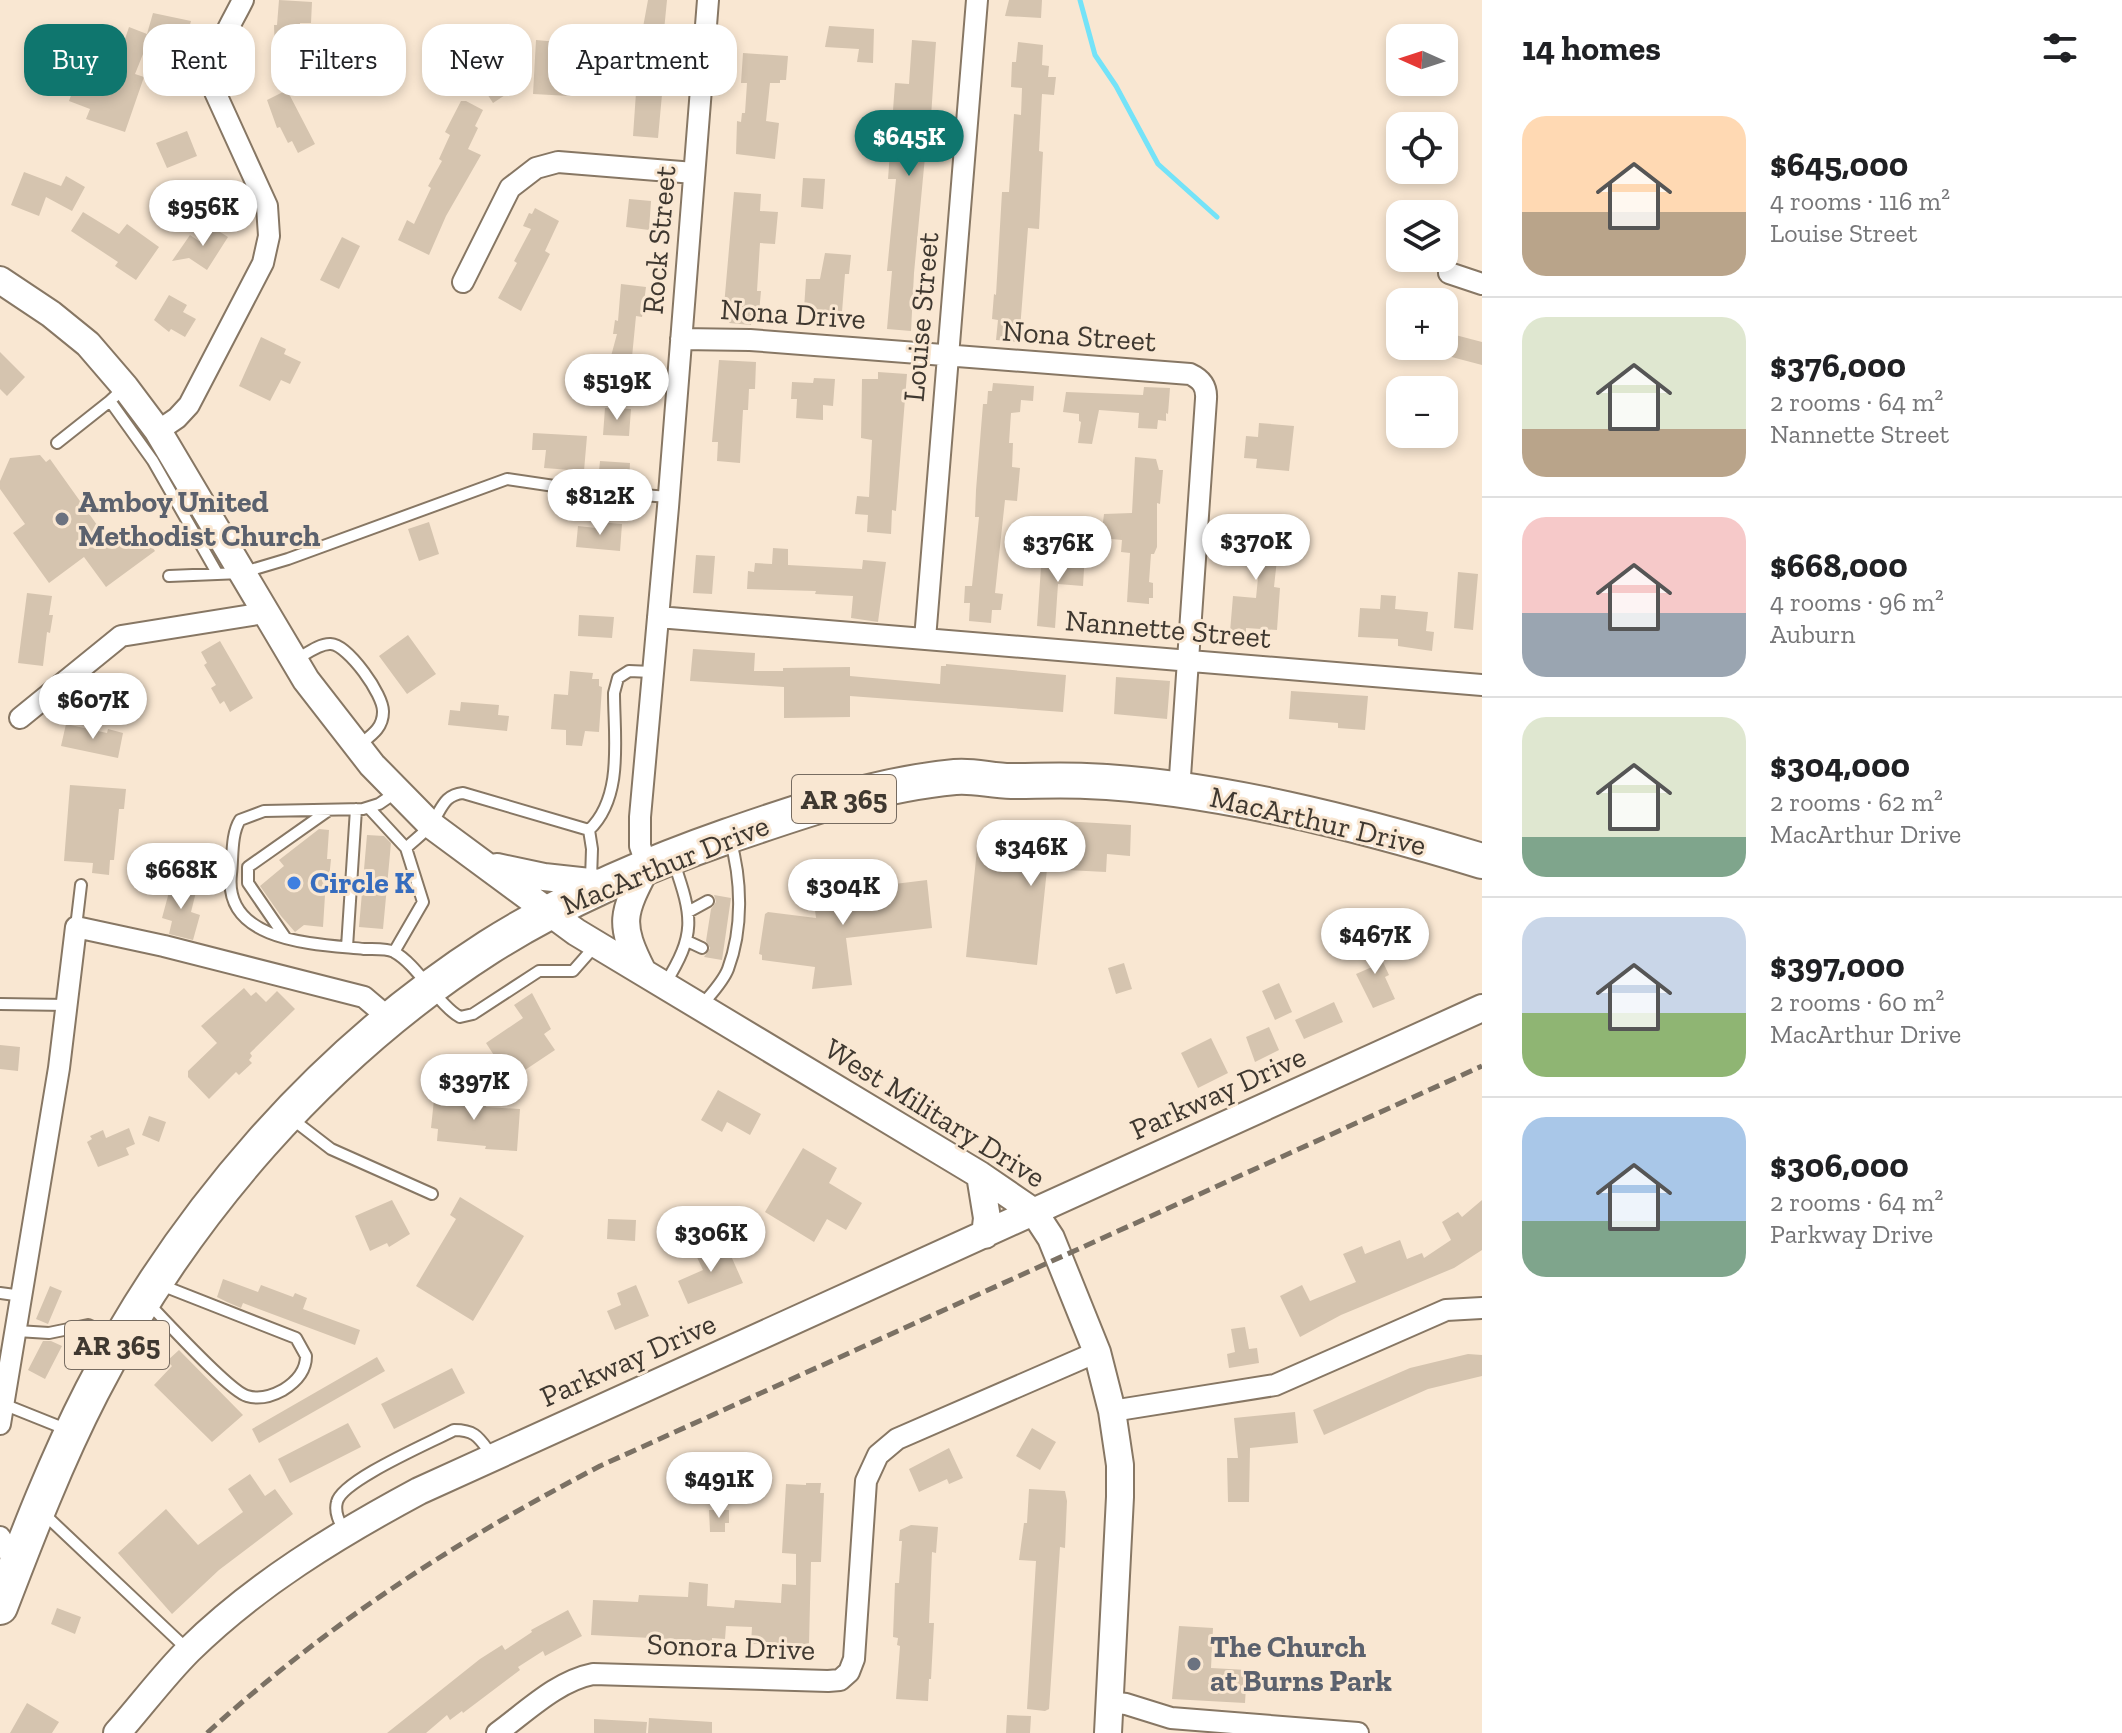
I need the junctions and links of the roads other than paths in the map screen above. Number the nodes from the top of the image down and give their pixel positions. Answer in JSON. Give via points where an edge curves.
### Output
{"nodes":[{"id":1,"x":243,"y":0,"type":"edge"},
{"id":2,"x":708,"y":0,"type":"edge"},
{"id":3,"x":977,"y":0,"type":"edge"},
{"id":4,"x":694,"y":173,"type":"junction"},
{"id":5,"x":1449,"y":273,"type":"dead end"},
{"id":6,"x":0,"y":280,"type":"edge"},
{"id":7,"x":463,"y":282,"type":"dead end"},
{"id":8,"x":1482,"y":284,"type":"edge"},
{"id":9,"x":681,"y":339,"type":"junction"},
{"id":10,"x":948,"y":356,"type":"junction"},
{"id":11,"x":118,"y":394,"type":"junction"},
{"id":12,"x":158,"y":431,"type":"junction"},
{"id":13,"x":57,"y":443,"type":"dead end"},
{"id":14,"x":669,"y":497,"type":"junction"},
{"id":15,"x":229,"y":573,"type":"junction"},
{"id":16,"x":169,"y":576,"type":"dead end"},
{"id":17,"x":264,"y":613,"type":"junction"},
{"id":18,"x":658,"y":617,"type":"junction"},
{"id":19,"x":925,"y":639,"type":"junction"},
{"id":20,"x":294,"y":661,"type":"junction"},
{"id":21,"x":1189,"y":661,"type":"junction"},
{"id":22,"x":652,"y":672,"type":"junction"},
{"id":23,"x":1482,"y":685,"type":"edge"},
{"id":24,"x":20,"y":718,"type":"dead end"},
{"id":25,"x":357,"y":747,"type":"junction"},
{"id":26,"x":398,"y":791,"type":"junction"},
{"id":27,"x":1179,"y":791,"type":"junction"},
{"id":28,"x":369,"y":808,"type":"junction"},
{"id":29,"x":330,"y":809,"type":"junction"},
{"id":30,"x":356,"y":809,"type":"junction"},
{"id":31,"x":431,"y":825,"type":"junction"},
{"id":32,"x":589,"y":830,"type":"junction"},
{"id":33,"x":729,"y":836,"type":"junction"},
{"id":34,"x":406,"y":848,"type":"junction"},
{"id":35,"x":659,"y":861,"type":"junction"},
{"id":36,"x":1482,"y":861,"type":"edge"},
{"id":37,"x":486,"y":864,"type":"junction"},
{"id":38,"x":600,"y":883,"type":"junction"},
{"id":39,"x":81,"y":885,"type":"dead end"},
{"id":40,"x":708,"y":901,"type":"dead end"},
{"id":41,"x":549,"y":912,"type":"junction"},
{"id":42,"x":688,"y":912,"type":"junction"},
{"id":43,"x":76,"y":927,"type":"junction"},
{"id":44,"x":286,"y":939,"type":"junction"},
{"id":45,"x":687,"y":941,"type":"junction"},
{"id":46,"x":596,"y":945,"type":"junction"},
{"id":47,"x":347,"y":947,"type":"junction"},
{"id":48,"x":702,"y":948,"type":"dead end"},
{"id":49,"x":394,"y":952,"type":"junction"},
{"id":50,"x":654,"y":979,"type":"junction"},
{"id":51,"x":432,"y":987,"type":"junction"},
{"id":52,"x":0,"y":1004,"type":"edge"},
{"id":53,"x":67,"y":1005,"type":"junction"},
{"id":54,"x":701,"y":1007,"type":"junction"},
{"id":55,"x":1482,"y":1008,"type":"edge"},
{"id":56,"x":390,"y":1019,"type":"junction"},
{"id":57,"x":288,"y":1115,"type":"junction"},
{"id":58,"x":980,"y":1175,"type":"junction"},
{"id":59,"x":432,"y":1194,"type":"dead end"},
{"id":60,"x":1034,"y":1212,"type":"junction"},
{"id":61,"x":985,"y":1235,"type":"junction"},
{"id":62,"x":150,"y":1291,"type":"junction"},
{"id":63,"x":0,"y":1293,"type":"edge"},
{"id":64,"x":23,"y":1296,"type":"junction"},
{"id":65,"x":1482,"y":1308,"type":"edge"},
{"id":66,"x":17,"y":1331,"type":"junction"},
{"id":67,"x":120,"y":1340,"type":"junction"},
{"id":68,"x":1097,"y":1352,"type":"junction"},
{"id":69,"x":1112,"y":1411,"type":"junction"},
{"id":70,"x":2,"y":1414,"type":"edge"},
{"id":71,"x":72,"y":1432,"type":"junction"},
{"id":72,"x":493,"y":1456,"type":"junction"},
{"id":73,"x":38,"y":1508,"type":"junction"},
{"id":74,"x":345,"y":1533,"type":"junction"},
{"id":75,"x":8,"y":1562,"type":"edge"},
{"id":76,"x":0,"y":1607,"type":"edge"},
{"id":77,"x":189,"y":1651,"type":"junction"},
{"id":78,"x":1109,"y":1702,"type":"junction"},
{"id":79,"x":117,"y":1733,"type":"edge"},
{"id":80,"x":497,"y":1733,"type":"edge"},
{"id":81,"x":1108,"y":1733,"type":"edge"},
{"id":82,"x":1358,"y":1733,"type":"edge"}],
"edges":[{"from":1,"to":12,"type":"street","via":[[215,61],[212,80],[267,206],[269,236],[232,325],[189,405]]},
{"from":2,"to":4,"type":"street","name":"Rock Street"},
{"from":3,"to":10,"type":"street","name":"Louise Street"},
{"from":4,"to":7,"type":"street","via":[[558,162],[536,168],[510,188]]},
{"from":4,"to":9,"type":"street","name":"Rock Street"},
{"from":5,"to":8,"type":"street"},
{"from":6,"to":11,"type":"street","name":"West Military Drive","via":[[88,344]]},
{"from":9,"to":10,"type":"street","name":"Nona Drive"},
{"from":9,"to":14,"type":"street","name":"Rock Street"},
{"from":10,"to":19,"type":"street","name":"Louise Street"},
{"from":10,"to":21,"type":"street","name":"Nona Street","via":[[1190,374],[1203,384]]},
{"from":11,"to":12,"type":"street","name":"West Military Drive"},
{"from":11,"to":13,"type":"lane"},
{"from":11,"to":15,"type":"lane","via":[[153,461]]},
{"from":12,"to":15,"type":"street","name":"West Military Drive"},
{"from":14,"to":15,"type":"lane","via":[[507,479],[288,559]]},
{"from":14,"to":18,"type":"street","name":"Rock Street"},
{"from":15,"to":16,"type":"lane"},
{"from":15,"to":17,"type":"street","name":"West Military Drive"},
{"from":17,"to":20,"type":"street","name":"West Military Drive"},
{"from":17,"to":24,"type":"street","via":[[121,636]]},
{"from":18,"to":19,"type":"street","name":"Nannette Street"},
{"from":18,"to":22,"type":"street","name":"Rock Street"},
{"from":19,"to":21,"type":"street","name":"Nannette Street"},
{"from":20,"to":25,"type":"street","name":"West Military Drive"},
{"from":20,"to":25,"type":"lane","via":[[332,644],[368,679],[383,713],[376,732]]},
{"from":21,"to":23,"type":"street","name":"Nannette Street"},
{"from":21,"to":27,"type":"street"},
{"from":22,"to":32,"type":"lane","via":[[629,671],[618,678],[610,794]]},
{"from":22,"to":35,"type":"street","name":"Rock Street","via":[[640,846]]},
{"from":25,"to":26,"type":"street","name":"West Military Drive"},
{"from":26,"to":28,"type":"lane"},
{"from":26,"to":31,"type":"street","name":"West Military Drive"},
{"from":27,"to":33,"type":"main road","name":"MacArthur Drive","number":"AR 365","via":[[960,776],[855,796]]},
{"from":27,"to":36,"type":"main road","name":"MacArthur Drive","number":"AR 365","via":[[1308,815]]},
{"from":28,"to":30,"type":"lane"},
{"from":28,"to":34,"type":"lane"},
{"from":29,"to":30,"type":"lane"},
{"from":29,"to":44,"type":"lane","via":[[248,867],[248,883]]},
{"from":29,"to":44,"type":"lane","via":[[257,812],[240,820],[235,830],[230,883],[235,903],[250,922]]},
{"from":30,"to":47,"type":"lane"},
{"from":31,"to":32,"type":"lane","via":[[448,797],[463,793]]},
{"from":31,"to":34,"type":"lane"},
{"from":31,"to":37,"type":"street","name":"West Military Drive"},
{"from":32,"to":38,"type":"lane"},
{"from":33,"to":35,"type":"main road","name":"MacArthur Drive","number":"AR 365"},
{"from":33,"to":54,"type":"lane","via":[[739,886],[734,942],[727,971]]},
{"from":34,"to":49,"type":"lane","via":[[423,902]]},
{"from":35,"to":38,"type":"main road","name":"MacArthur Drive","number":"AR 365"},
{"from":35,"to":42,"type":"lane"},
{"from":35,"to":50,"type":"street","via":[[628,906],[625,925],[629,944]]},
{"from":37,"to":38,"type":"street"},
{"from":37,"to":41,"type":"street","name":"West Military Drive"},
{"from":38,"to":41,"type":"main road","name":"MacArthur Drive","number":"AR 365"},
{"from":39,"to":43,"type":"lane"},
{"from":40,"to":42,"type":"lane"},
{"from":41,"to":46,"type":"street","name":"West Military Drive"},
{"from":41,"to":51,"type":"main road","name":"MacArthur Drive","number":"AR 365"},
{"from":42,"to":45,"type":"lane"},
{"from":43,"to":53,"type":"street"},
{"from":43,"to":56,"type":"street","via":[[364,997]]},
{"from":44,"to":47,"type":"lane"},
{"from":45,"to":48,"type":"lane"},
{"from":45,"to":50,"type":"lane","via":[[684,952]]},
{"from":46,"to":50,"type":"street","name":"West Military Drive"},
{"from":46,"to":51,"type":"lane","via":[[573,971],[539,971],[463,1017],[451,1011]]},
{"from":47,"to":49,"type":"lane"},
{"from":49,"to":51,"type":"lane"},
{"from":50,"to":54,"type":"street","name":"West Military Drive"},
{"from":51,"to":56,"type":"main road","name":"MacArthur Drive","number":"AR 365"},
{"from":52,"to":53,"type":"lane"},
{"from":53,"to":64,"type":"street"},
{"from":54,"to":58,"type":"street","name":"West Military Drive"},
{"from":55,"to":60,"type":"street","name":"Parkway Drive"},
{"from":56,"to":57,"type":"main road","name":"MacArthur Drive","number":"AR 365"},
{"from":57,"to":59,"type":"lane","via":[[331,1149]]},
{"from":57,"to":62,"type":"main road","name":"MacArthur Drive","number":"AR 365","via":[[225,1186]]},
{"from":58,"to":60,"type":"street","name":"West Military Drive"},
{"from":58,"to":61,"type":"street"},
{"from":60,"to":61,"type":"street","name":"Parkway Drive"},
{"from":60,"to":68,"type":"street","name":"West Military Drive","via":[[1061,1258]]},
{"from":61,"to":72,"type":"street","name":"Parkway Drive"},
{"from":62,"to":62,"type":"lane","via":[[296,1338],[306,1356],[303,1372],[277,1393],[243,1395]]},
{"from":62,"to":67,"type":"main road","name":"MacArthur Drive","number":"AR 365"},
{"from":63,"to":64,"type":"lane"},
{"from":64,"to":66,"type":"street"},
{"from":65,"to":69,"type":"street","via":[[1446,1310],[1275,1385]]},
{"from":66,"to":67,"type":"lane","via":[[49,1333],[88,1325]]},
{"from":66,"to":70,"type":"street"},
{"from":67,"to":71,"type":"main road","name":"MacArthur Drive","number":"AR 365"},
{"from":68,"to":69,"type":"street","name":"West Military Drive"},
{"from":68,"to":80,"type":"street","name":"Sonora Drive","via":[[897,1439],[878,1455],[866,1481],[854,1659],[840,1680],[580,1676]]},
{"from":69,"to":78,"type":"street","name":"West Military Drive","via":[[1120,1497]]},
{"from":70,"to":71,"type":"lane"},
{"from":71,"to":73,"type":"main road","name":"MacArthur Drive","number":"AR 365"},
{"from":72,"to":74,"type":"street","name":"Parkway Drive"},
{"from":72,"to":74,"type":"lane","via":[[468,1430],[454,1430],[361,1478],[337,1500],[336,1515]]},
{"from":73,"to":75,"type":"main road","name":"MacArthur Drive","number":"AR 365"},
{"from":73,"to":77,"type":"lane"},
{"from":74,"to":77,"type":"street","name":"Parkway Drive","via":[[263,1588]]},
{"from":75,"to":76,"type":"main road","name":"MacArthur Drive","number":"AR 365"},
{"from":77,"to":79,"type":"street","name":"Parkway Drive"},
{"from":78,"to":81,"type":"street","name":"West Military Drive"},
{"from":78,"to":82,"type":"street","via":[[1171,1718]]}]}
